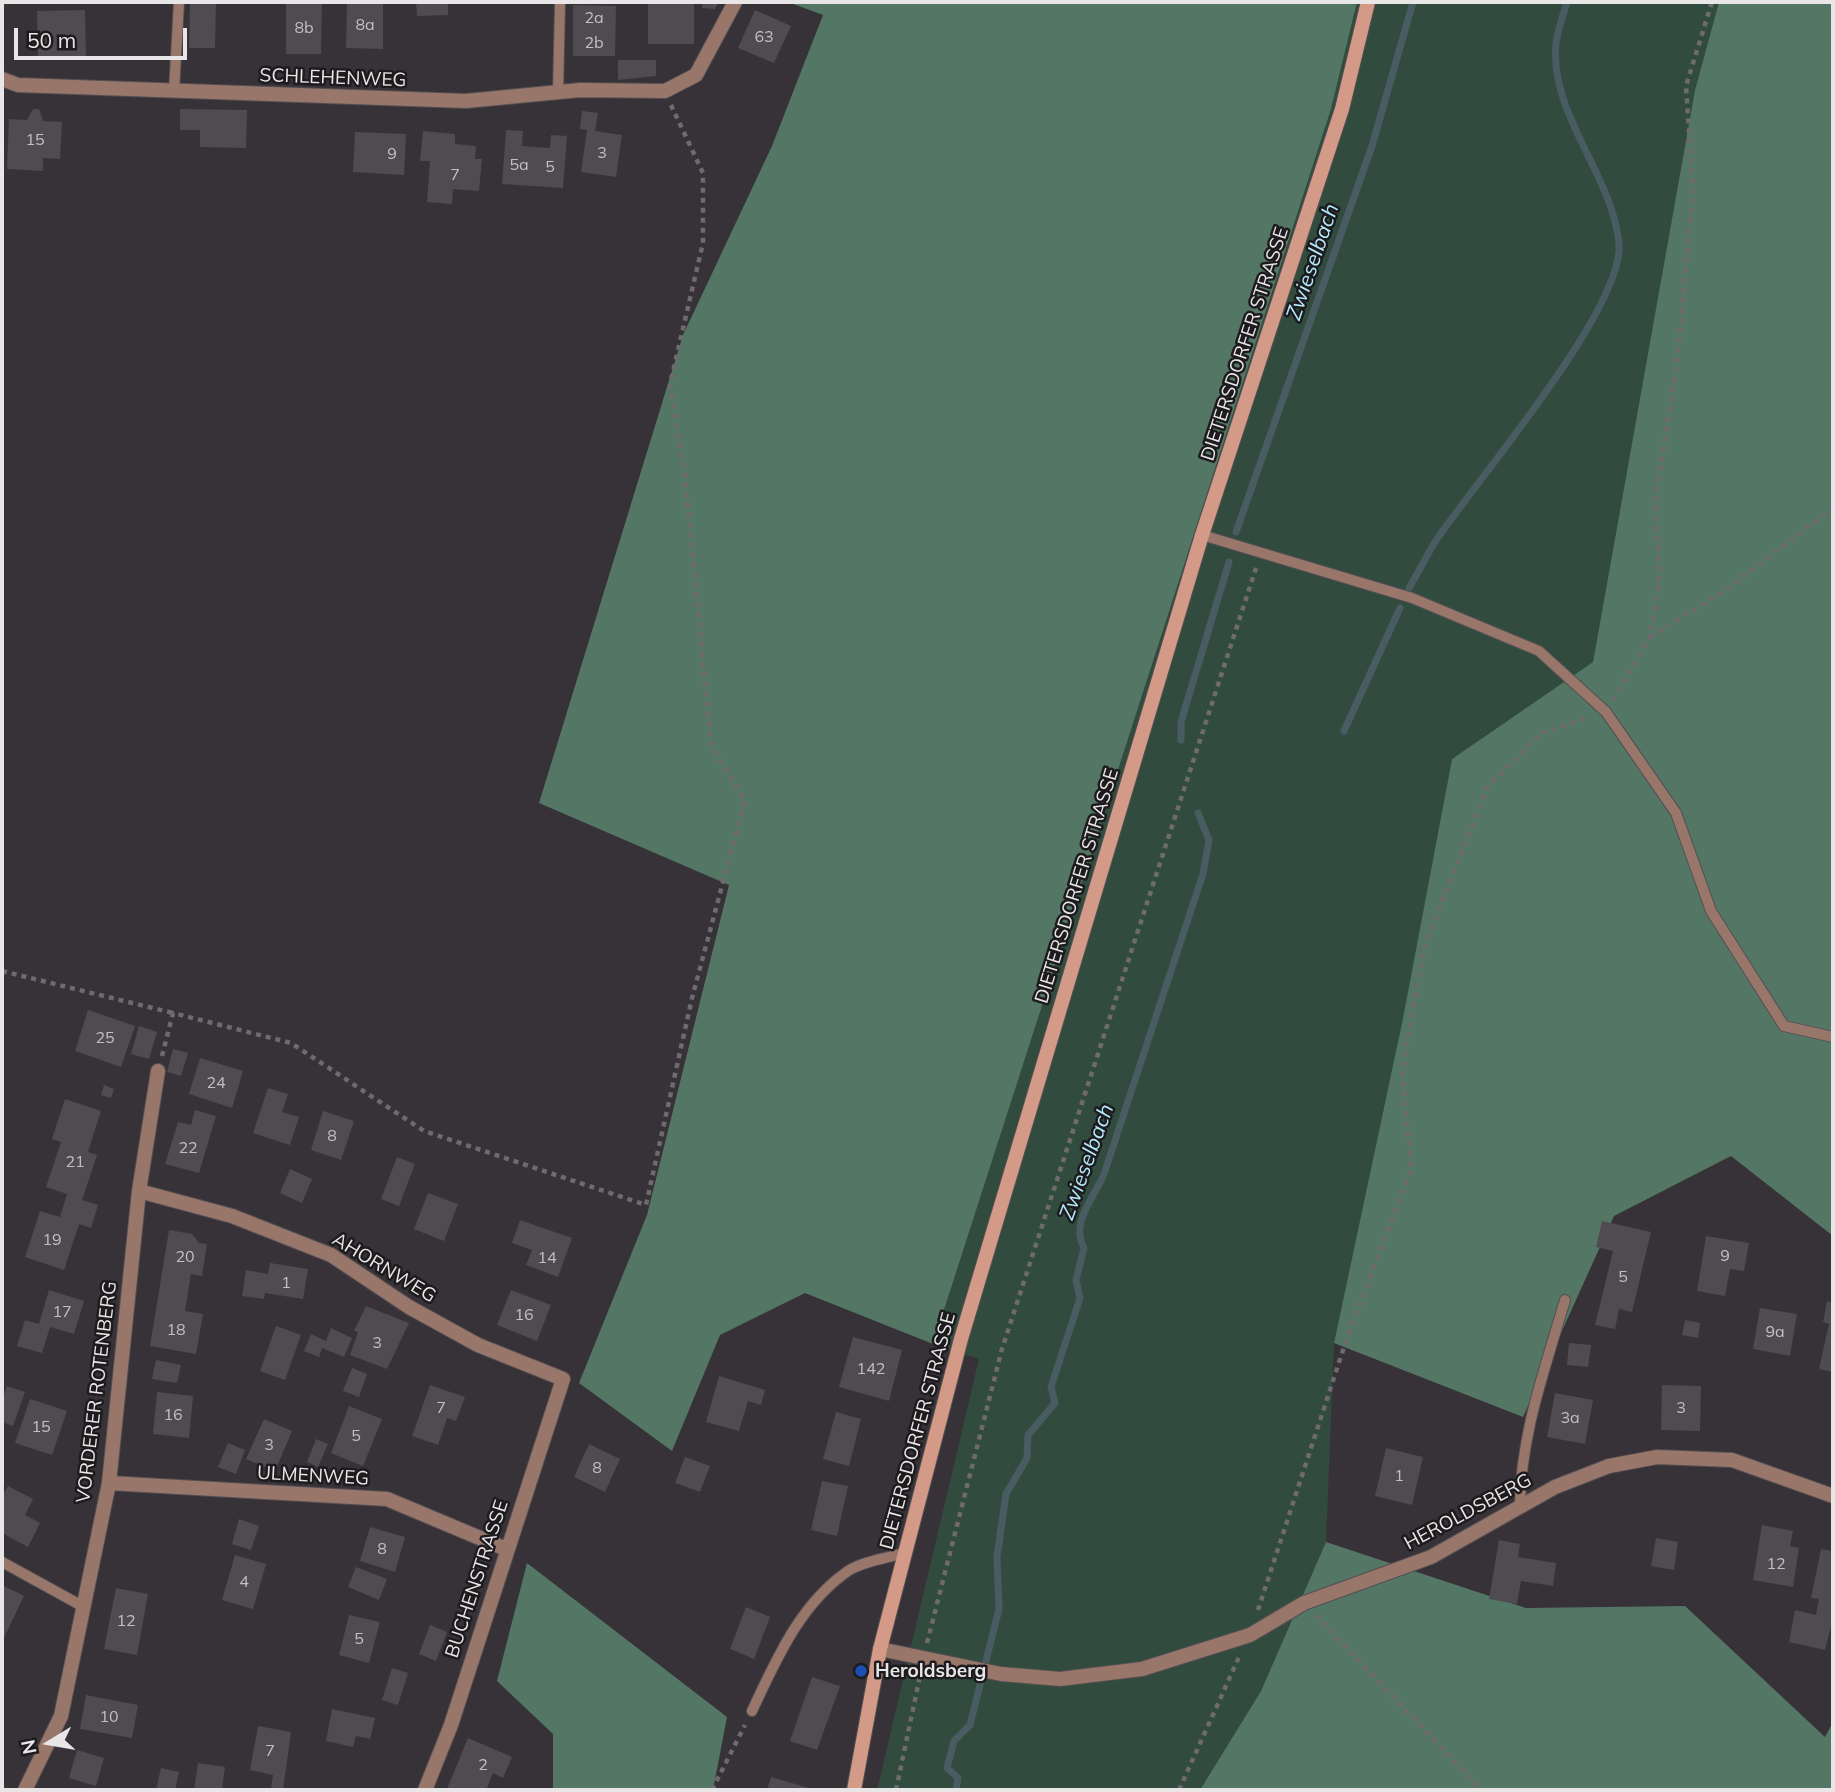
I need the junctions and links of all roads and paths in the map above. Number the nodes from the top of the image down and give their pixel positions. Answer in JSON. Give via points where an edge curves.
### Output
{"nodes":[{"id":1,"x":179,"y":2,"type":"edge"},
{"id":2,"x":560,"y":2,"type":"edge"},
{"id":3,"x":735,"y":2,"type":"edge"},
{"id":4,"x":1368,"y":2,"type":"edge"},
{"id":5,"x":1712,"y":2,"type":"edge"},
{"id":6,"x":2,"y":79,"type":"edge"},
{"id":7,"x":174,"y":91,"type":"junction"},
{"id":8,"x":665,"y":91,"type":"junction"},
{"id":9,"x":558,"y":93,"type":"junction"},
{"id":10,"x":1833,"y":508,"type":"edge"},
{"id":11,"x":1202,"y":535,"type":"junction"},
{"id":12,"x":1261,"y":554,"type":"junction"},
{"id":13,"x":1650,"y":637,"type":"junction"},
{"id":14,"x":1606,"y":712,"type":"junction"},
{"id":15,"x":2,"y":971,"type":"edge"},
{"id":16,"x":173,"y":1013,"type":"junction"},
{"id":17,"x":1833,"y":1037,"type":"edge"},
{"id":18,"x":158,"y":1071,"type":"joint"},
{"id":19,"x":139,"y":1191,"type":"junction"},
{"id":20,"x":1565,"y":1300,"type":"dead end"},
{"id":21,"x":563,"y":1379,"type":"joint"},
{"id":22,"x":108,"y":1483,"type":"junction"},
{"id":23,"x":1833,"y":1496,"type":"edge"},
{"id":24,"x":1520,"y":1508,"type":"junction"},
{"id":25,"x":506,"y":1549,"type":"junction"},
{"id":26,"x":904,"y":1553,"type":"junction"},
{"id":27,"x":2,"y":1562,"type":"edge"},
{"id":28,"x":1304,"y":1603,"type":"junction"},
{"id":29,"x":82,"y":1606,"type":"junction"},
{"id":30,"x":1250,"y":1635,"type":"junction"},
{"id":31,"x":880,"y":1649,"type":"junction"},
{"id":32,"x":924,"y":1658,"type":"junction"},
{"id":33,"x":752,"y":1711,"type":"joint"},
{"id":34,"x":25,"y":1790,"type":"edge"},
{"id":35,"x":425,"y":1790,"type":"edge"},
{"id":36,"x":712,"y":1790,"type":"edge"},
{"id":37,"x":854,"y":1790,"type":"edge"},
{"id":38,"x":896,"y":1790,"type":"edge"},
{"id":39,"x":1179,"y":1790,"type":"edge"},
{"id":40,"x":1481,"y":1790,"type":"edge"}],
"edges":[{"from":1,"to":7,"type":"lane"},
{"from":2,"to":9,"type":"lane"},
{"from":3,"to":8,"type":"street","via":[[696,75]]},
{"from":4,"to":11,"type":"street","name":"DIETERSDORFER STRASSE","via":[[1342,109]]},
{"from":5,"to":13,"type":"path","via":[[1686,86],[1693,192],[1678,354],[1656,496],[1658,581]]},
{"from":6,"to":7,"type":"street","name":"SCHLEHENWEG","via":[[18,85]]},
{"from":7,"to":9,"type":"street","name":"SCHLEHENWEG","via":[[466,101]]},
{"from":8,"to":9,"type":"street","name":"SCHLEHENWEG"},
{"from":8,"to":16,"type":"path","via":[[703,173],[703,243],[670,384],[685,475],[710,746],[745,800],[692,998],[646,1205],[424,1131],[291,1043]]},
{"from":10,"to":13,"type":"path","via":[[1724,591]]},
{"from":11,"to":12,"type":"lane"},
{"from":11,"to":26,"type":"street","name":"DIETERSDORFER STRASSE","via":[[961,1339]]},
{"from":12,"to":14,"type":"lane","via":[[1412,598],[1539,651]]},
{"from":12,"to":32,"type":"path","via":[[1002,1349]]},
{"from":13,"to":14,"type":"path"},
{"from":14,"to":17,"type":"lane","via":[[1676,813],[1711,911],[1784,1026]]},
{"from":14,"to":30,"type":"path","via":[[1540,734],[1488,788],[1425,945],[1402,1070],[1411,1170],[1346,1341]]},
{"from":15,"to":16,"type":"path"},
{"from":16,"to":18,"type":"path"},
{"from":18,"to":19,"type":"street","name":"VORDERER ROTENBERG"},
{"from":19,"to":21,"type":"street","name":"AHORNWEG","via":[[232,1216],[331,1255],[409,1307],[478,1345]]},
{"from":19,"to":22,"type":"street","name":"VORDERER ROTENBERG"},
{"from":20,"to":24,"type":"lane","via":[[1525,1437]]},
{"from":21,"to":25,"type":"street","name":"BUCHENSTRASSE"},
{"from":22,"to":25,"type":"street","name":"ULMENWEG","via":[[387,1499]]},
{"from":22,"to":29,"type":"street","name":"VORDERER ROTENBERG"},
{"from":23,"to":24,"type":"street","name":"HEROLDSBERG","via":[[1732,1461],[1657,1457],[1609,1466],[1555,1487]]},
{"from":24,"to":28,"type":"street","name":"HEROLDSBERG","via":[[1431,1557]]},
{"from":25,"to":35,"type":"street","name":"BUCHENSTRASSE","via":[[451,1725]]},
{"from":26,"to":31,"type":"street","name":"DIETERSDORFER STRASSE"},
{"from":26,"to":33,"type":"lane","via":[[850,1570],[809,1606]]},
{"from":27,"to":29,"type":"lane"},
{"from":28,"to":30,"type":"street","name":"HEROLDSBERG"},
{"from":28,"to":40,"type":"path"},
{"from":29,"to":34,"type":"street","name":"VORDERER ROTENBERG","via":[[61,1716]]},
{"from":30,"to":32,"type":"street","name":"HEROLDSBERG","via":[[1142,1669],[1060,1679],[1000,1674]]},
{"from":30,"to":39,"type":"path"},
{"from":31,"to":32,"type":"street","name":"HEROLDSBERG"},
{"from":31,"to":37,"type":"street","name":"DIETERSDORFER STRASSE"},
{"from":32,"to":38,"type":"path"},
{"from":33,"to":36,"type":"path"}]}
